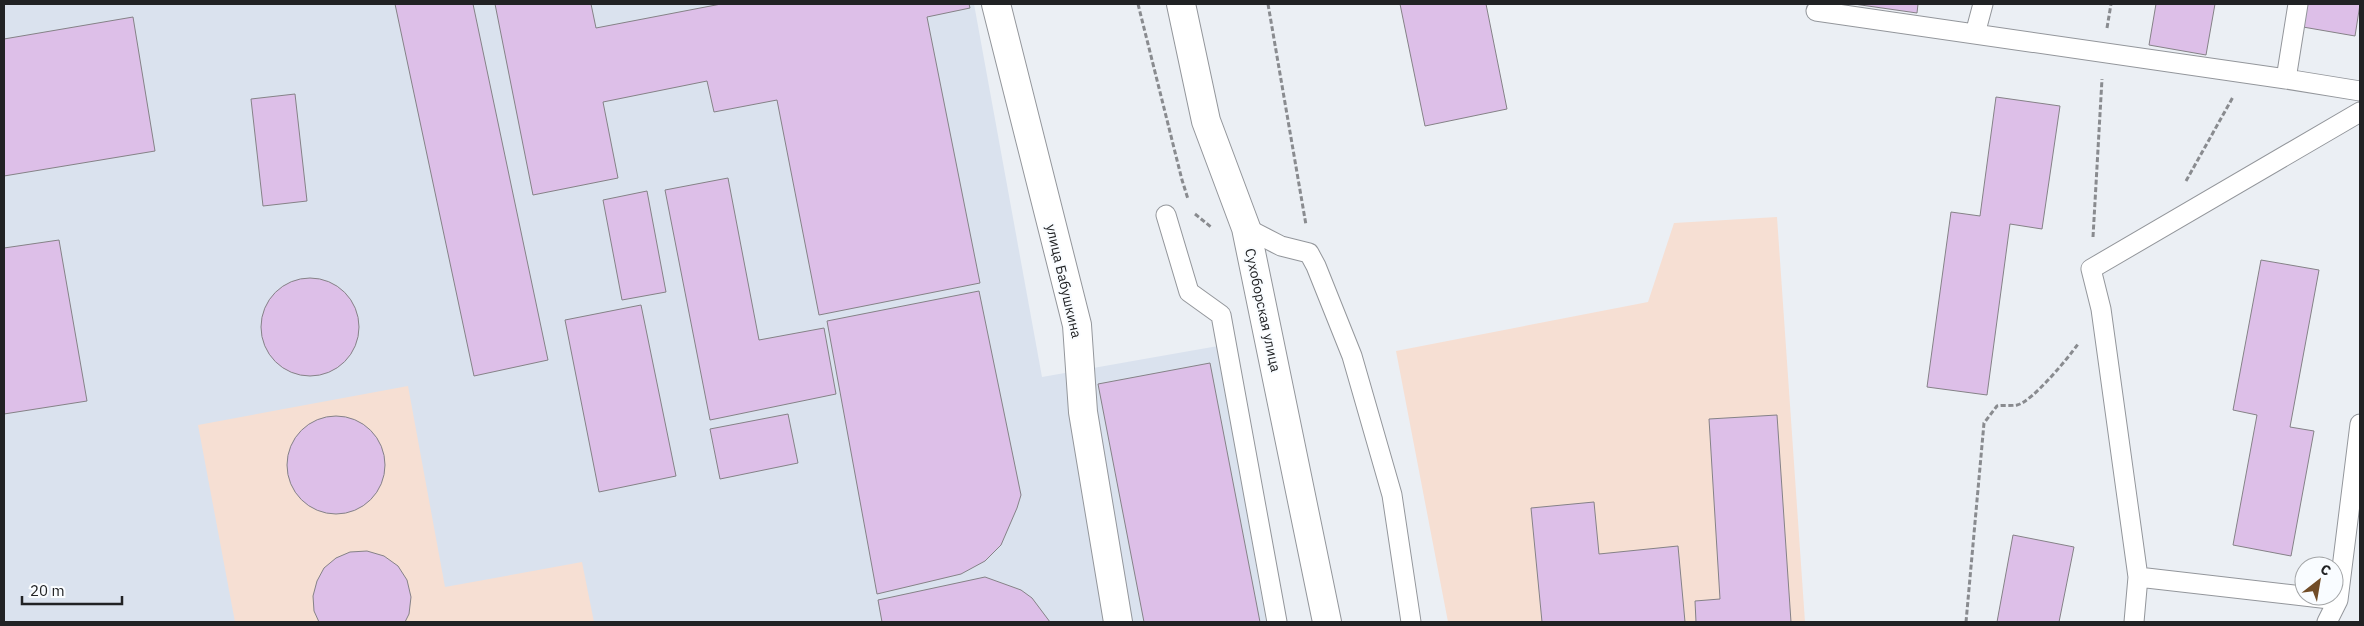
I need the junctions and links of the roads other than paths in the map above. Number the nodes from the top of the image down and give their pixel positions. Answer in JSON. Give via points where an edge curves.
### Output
{"nodes":[{"id":1,"x":996,"y":4,"type":"edge"},
{"id":2,"x":1181,"y":4,"type":"edge"},
{"id":3,"x":1983,"y":4,"type":"edge"},
{"id":4,"x":2298,"y":4,"type":"edge"},
{"id":5,"x":1816,"y":11,"type":"dead end"},
{"id":6,"x":1976,"y":34,"type":"junction"},
{"id":7,"x":2286,"y":80,"type":"junction"},
{"id":8,"x":2360,"y":91,"type":"edge"},
{"id":9,"x":2360,"y":112,"type":"edge"},
{"id":10,"x":1166,"y":215,"type":"dead end"},
{"id":11,"x":1246,"y":228,"type":"junction"},
{"id":12,"x":2360,"y":424,"type":"edge"},
{"id":13,"x":2344,"y":556,"type":"edge"},
{"id":14,"x":2138,"y":577,"type":"junction"},
{"id":15,"x":2294,"y":595,"type":"edge"},
{"id":16,"x":2335,"y":606,"type":"edge"},
{"id":17,"x":1118,"y":622,"type":"edge"},
{"id":18,"x":1277,"y":622,"type":"edge"},
{"id":19,"x":1327,"y":622,"type":"edge"},
{"id":20,"x":1411,"y":622,"type":"edge"},
{"id":21,"x":2134,"y":622,"type":"edge"},
{"id":22,"x":2327,"y":622,"type":"edge"}],
"edges":[{"from":1,"to":17,"type":"main road","name":"улица Бабушкина","via":[[1077,325],[1084,412]]},
{"from":2,"to":11,"type":"main road","name":"Сухоборская улица","via":[[1206,121]]},
{"from":3,"to":6,"type":"lane"},
{"from":4,"to":7,"type":"lane"},
{"from":5,"to":6,"type":"lane"},
{"from":6,"to":7,"type":"lane"},
{"from":7,"to":8,"type":"lane"},
{"from":9,"to":14,"type":"lane","via":[[2091,270],[2101,309]]},
{"from":10,"to":18,"type":"lane","via":[[1189,292],[1221,315]]},
{"from":11,"to":19,"type":"main road","name":"Сухоборская улица"},
{"from":11,"to":20,"type":"lane","via":[[1281,246],[1309,254],[1316,266],[1352,356],[1392,494]]},
{"from":12,"to":13,"type":"lane"},
{"from":14,"to":15,"type":"lane"},
{"from":14,"to":21,"type":"lane"},
{"from":16,"to":22,"type":"lane"}]}
